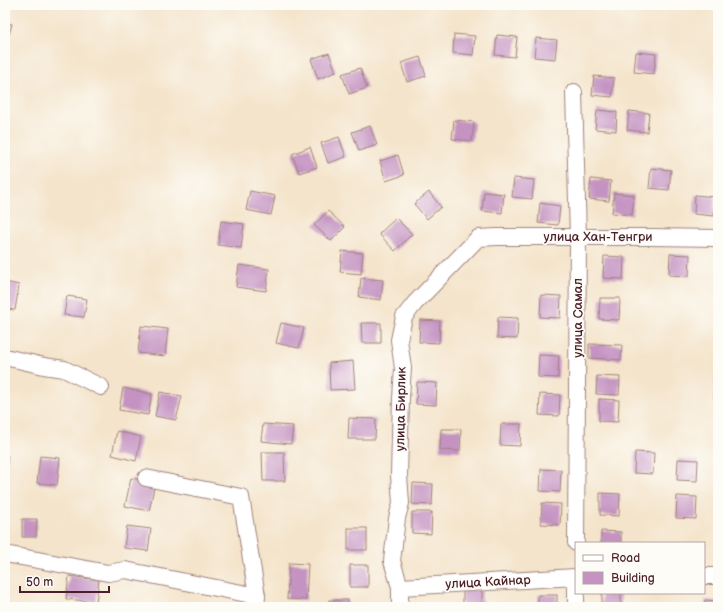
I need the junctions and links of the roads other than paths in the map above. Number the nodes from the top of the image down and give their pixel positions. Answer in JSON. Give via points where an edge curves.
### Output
{"nodes":[{"id":1,"x":574,"y":92,"type":"dead end"},
{"id":2,"x":578,"y":237,"type":"junction"},
{"id":3,"x":478,"y":238,"type":"joint"},
{"id":4,"x":718,"y":238,"type":"edge"},
{"id":5,"x":5,"y":357,"type":"edge"},
{"id":6,"x":101,"y":386,"type":"dead end"},
{"id":7,"x":146,"y":478,"type":"dead end"},
{"id":8,"x":576,"y":542,"type":"edge"},
{"id":9,"x":5,"y":554,"type":"edge"},
{"id":10,"x":705,"y":576,"type":"edge"},
{"id":11,"x":718,"y":576,"type":"edge"},
{"id":12,"x":575,"y":577,"type":"edge"},
{"id":13,"x":400,"y":587,"type":"junction"},
{"id":14,"x":576,"y":594,"type":"edge"},
{"id":15,"x":256,"y":602,"type":"edge"},
{"id":16,"x":400,"y":607,"type":"edge"},
{"id":17,"x":576,"y":607,"type":"edge"}],
"edges":[{"from":1,"to":2,"type":"street","name":"улица Самал"},
{"from":2,"to":3,"type":"street","name":"улица Хан-Тенгри"},
{"from":2,"to":4,"type":"street","name":"улица Хан-Тенгри"},
{"from":2,"to":8,"type":"street","name":"улица Самал"},
{"from":3,"to":13,"type":"street","name":"улица Бирлик","via":[[404,317],[399,340],[403,368],[399,475],[401,503],[392,561]]},
{"from":5,"to":6,"type":"street","via":[[64,369]]},
{"from":7,"to":15,"type":"street","via":[[241,497]]},
{"from":9,"to":15,"type":"street","via":[[108,573],[125,570]]},
{"from":10,"to":11,"type":"street"},
{"from":12,"to":13,"type":"street","name":"улица Кайнар"},
{"from":13,"to":16,"type":"street","name":"улица Бирлик"},
{"from":14,"to":17,"type":"street"}]}
